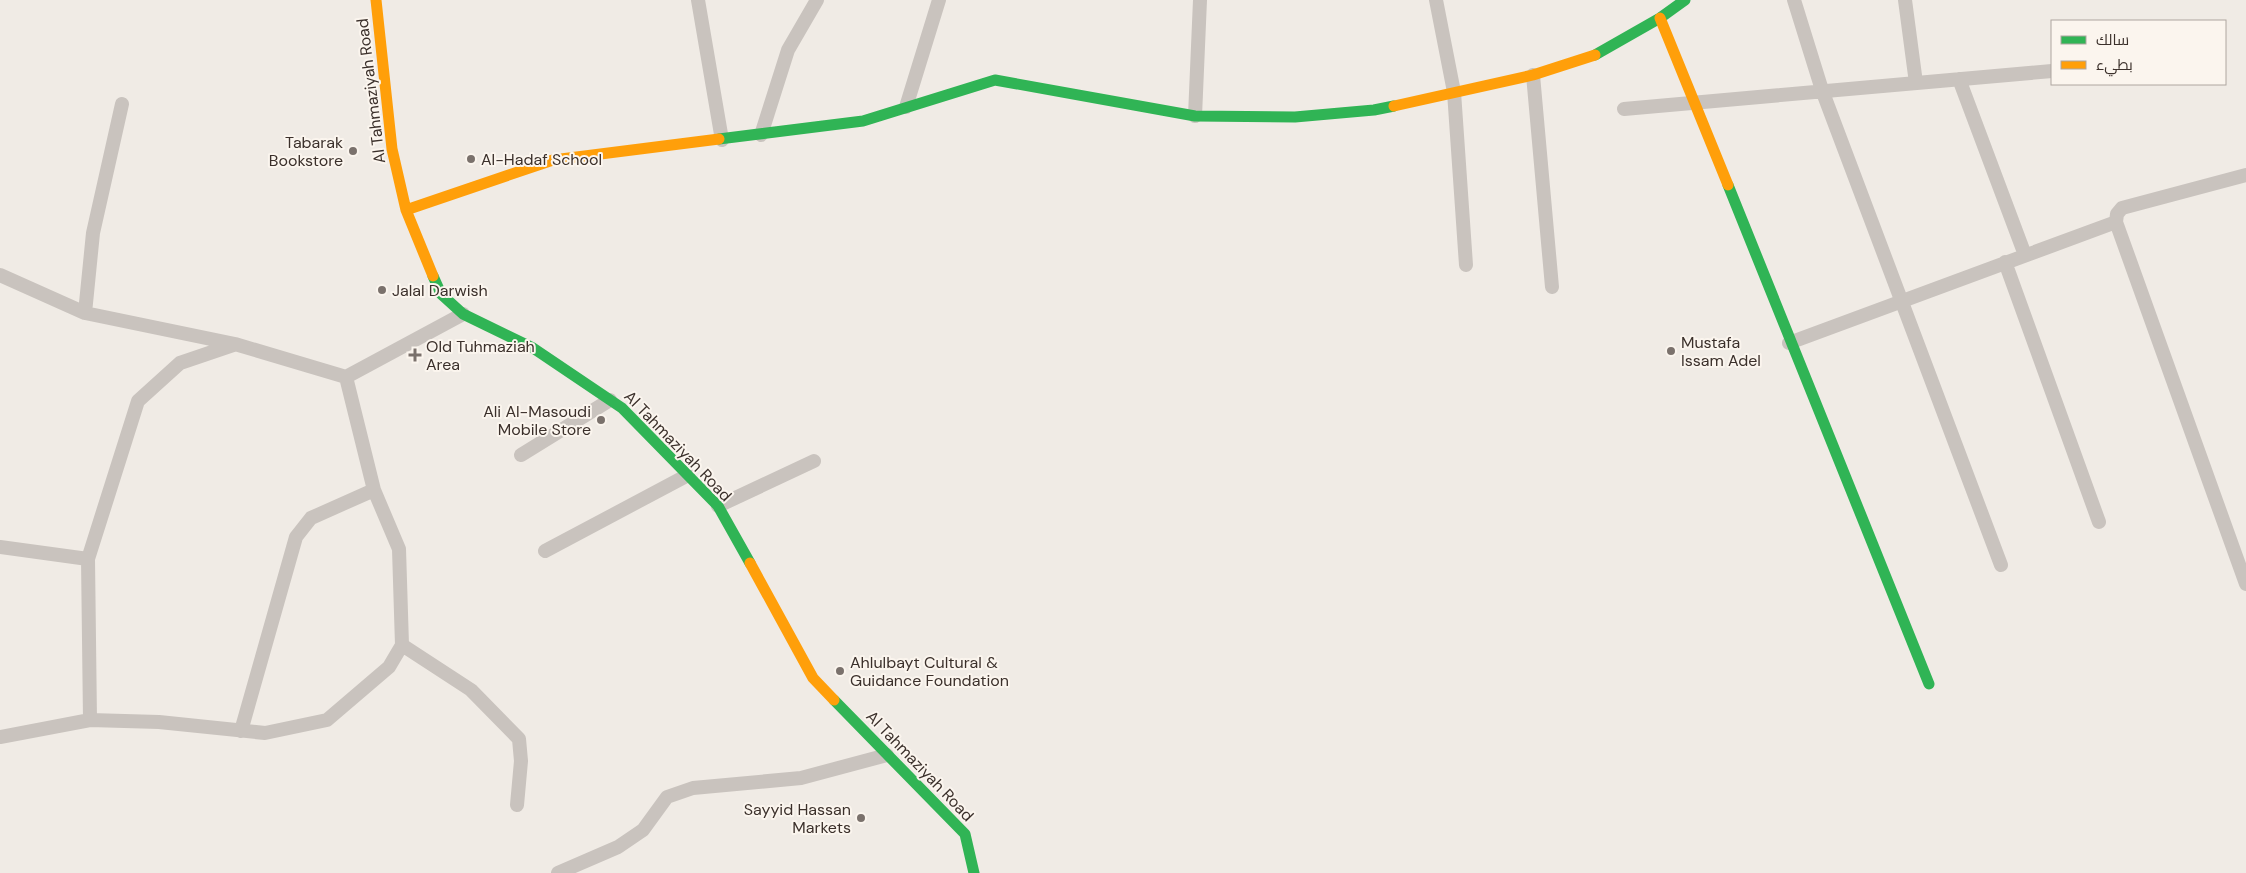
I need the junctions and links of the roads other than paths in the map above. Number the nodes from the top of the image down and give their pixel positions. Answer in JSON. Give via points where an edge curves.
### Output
{"nodes":[{"id":1,"x":376,"y":0,"type":"edge"},
{"id":2,"x":698,"y":0,"type":"edge"},
{"id":3,"x":817,"y":0,"type":"edge"},
{"id":4,"x":939,"y":0,"type":"edge"},
{"id":5,"x":1200,"y":0,"type":"edge"},
{"id":6,"x":1436,"y":0,"type":"edge"},
{"id":7,"x":1685,"y":0,"type":"edge"},
{"id":8,"x":1794,"y":0,"type":"edge"},
{"id":9,"x":1905,"y":0,"type":"edge"},
{"id":10,"x":1660,"y":18,"type":"junction"},
{"id":11,"x":2051,"y":70,"type":"edge"},
{"id":12,"x":1533,"y":75,"type":"junction"},
{"id":13,"x":1959,"y":79,"type":"junction"},
{"id":14,"x":1916,"y":83,"type":"junction"},
{"id":15,"x":1822,"y":90,"type":"junction"},
{"id":16,"x":1454,"y":92,"type":"junction"},
{"id":17,"x":1696,"y":102,"type":"junction"},
{"id":18,"x":122,"y":104,"type":"dead end"},
{"id":19,"x":906,"y":108,"type":"junction"},
{"id":20,"x":1624,"y":108,"type":"dead end"},
{"id":21,"x":1195,"y":116,"type":"junction"},
{"id":22,"x":761,"y":135,"type":"junction"},
{"id":23,"x":722,"y":140,"type":"junction"},
{"id":24,"x":2246,"y":175,"type":"edge"},
{"id":25,"x":406,"y":210,"type":"junction"},
{"id":26,"x":2116,"y":222,"type":"junction"},
{"id":27,"x":2024,"y":255,"type":"junction"},
{"id":28,"x":2005,"y":262,"type":"junction"},
{"id":29,"x":1466,"y":265,"type":"dead end"},
{"id":30,"x":0,"y":275,"type":"edge"},
{"id":31,"x":1552,"y":287,"type":"dead end"},
{"id":32,"x":1900,"y":302,"type":"junction"},
{"id":33,"x":85,"y":313,"type":"junction"},
{"id":34,"x":463,"y":314,"type":"junction"},
{"id":35,"x":1789,"y":343,"type":"junction"},
{"id":36,"x":235,"y":344,"type":"junction"},
{"id":37,"x":346,"y":377,"type":"junction"},
{"id":38,"x":610,"y":400,"type":"junction"},
{"id":39,"x":521,"y":455,"type":"dead end"},
{"id":40,"x":814,"y":461,"type":"dead end"},
{"id":41,"x":688,"y":475,"type":"junction"},
{"id":42,"x":374,"y":490,"type":"junction"},
{"id":43,"x":718,"y":506,"type":"junction"},
{"id":44,"x":2098,"y":522,"type":"dead end"},
{"id":45,"x":0,"y":547,"type":"edge"},
{"id":46,"x":545,"y":551,"type":"dead end"},
{"id":47,"x":88,"y":559,"type":"junction"},
{"id":48,"x":2001,"y":565,"type":"dead end"},
{"id":49,"x":2246,"y":584,"type":"edge"},
{"id":50,"x":402,"y":645,"type":"junction"},
{"id":51,"x":1929,"y":684,"type":"dead end"},
{"id":52,"x":90,"y":720,"type":"junction"},
{"id":53,"x":241,"y":731,"type":"junction"},
{"id":54,"x":0,"y":737,"type":"edge"},
{"id":55,"x":887,"y":755,"type":"junction"},
{"id":56,"x":517,"y":805,"type":"dead end"},
{"id":57,"x":558,"y":873,"type":"edge"},
{"id":58,"x":974,"y":873,"type":"edge"}],
"edges":[{"from":1,"to":25,"type":"street","name":"Al Tahmaziyah Road","via":[[392,149]]},
{"from":2,"to":23,"type":"street"},
{"from":3,"to":22,"type":"street","via":[[788,50]]},
{"from":4,"to":19,"type":"street"},
{"from":5,"to":21,"type":"street"},
{"from":6,"to":16,"type":"street"},
{"from":7,"to":10,"type":"street"},
{"from":8,"to":15,"type":"street"},
{"from":9,"to":14,"type":"street"},
{"from":10,"to":12,"type":"street","via":[[1590,58]]},
{"from":10,"to":17,"type":"street"},
{"from":11,"to":13,"type":"street"},
{"from":12,"to":16,"type":"street"},
{"from":12,"to":31,"type":"street"},
{"from":13,"to":14,"type":"street"},
{"from":13,"to":27,"type":"street"},
{"from":14,"to":15,"type":"street"},
{"from":15,"to":17,"type":"street"},
{"from":15,"to":32,"type":"street"},
{"from":16,"to":21,"type":"street","via":[[1374,110],[1305,116]]},
{"from":16,"to":29,"type":"street"},
{"from":17,"to":20,"type":"street"},
{"from":17,"to":35,"type":"street"},
{"from":18,"to":33,"type":"street","via":[[93,233]]},
{"from":19,"to":21,"type":"street","via":[[995,80]]},
{"from":19,"to":22,"type":"street","via":[[863,121]]},
{"from":22,"to":23,"type":"street"},
{"from":23,"to":25,"type":"street","via":[[553,160]]},
{"from":24,"to":26,"type":"street","via":[[2122,208]]},
{"from":25,"to":34,"type":"street","name":"Al Tahmaziyah Road","via":[[441,294]]},
{"from":26,"to":27,"type":"street"},
{"from":26,"to":49,"type":"street"},
{"from":27,"to":28,"type":"street"},
{"from":28,"to":32,"type":"street"},
{"from":28,"to":44,"type":"street"},
{"from":30,"to":33,"type":"street"},
{"from":32,"to":35,"type":"street"},
{"from":32,"to":48,"type":"street"},
{"from":33,"to":36,"type":"street"},
{"from":34,"to":37,"type":"street"},
{"from":34,"to":38,"type":"street","name":"Al Tahmaziyah Road","via":[[533,348]]},
{"from":35,"to":51,"type":"street"},
{"from":36,"to":37,"type":"street"},
{"from":36,"to":47,"type":"street","via":[[180,363],[138,401]]},
{"from":37,"to":42,"type":"street"},
{"from":38,"to":39,"type":"street"},
{"from":38,"to":41,"type":"street","name":"Al Tahmaziyah Road","via":[[622,408]]},
{"from":40,"to":43,"type":"street"},
{"from":41,"to":43,"type":"street","name":"Al Tahmaziyah Road"},
{"from":41,"to":46,"type":"street"},
{"from":42,"to":50,"type":"street","via":[[399,549]]},
{"from":42,"to":53,"type":"street","via":[[311,518],[296,537]]},
{"from":43,"to":55,"type":"street","name":"Al Tahmaziyah Road","via":[[813,678]]},
{"from":45,"to":47,"type":"street"},
{"from":47,"to":52,"type":"street"},
{"from":50,"to":53,"type":"street","via":[[389,667],[326,720],[265,733]]},
{"from":50,"to":56,"type":"street","via":[[471,690],[519,739],[521,761]]},
{"from":52,"to":53,"type":"street","via":[[159,722]]},
{"from":52,"to":54,"type":"street"},
{"from":55,"to":57,"type":"street","via":[[801,778],[693,788],[667,797],[643,830],[618,847]]},
{"from":55,"to":58,"type":"street","name":"Al Tahmaziyah Road","via":[[965,834]]}]}
